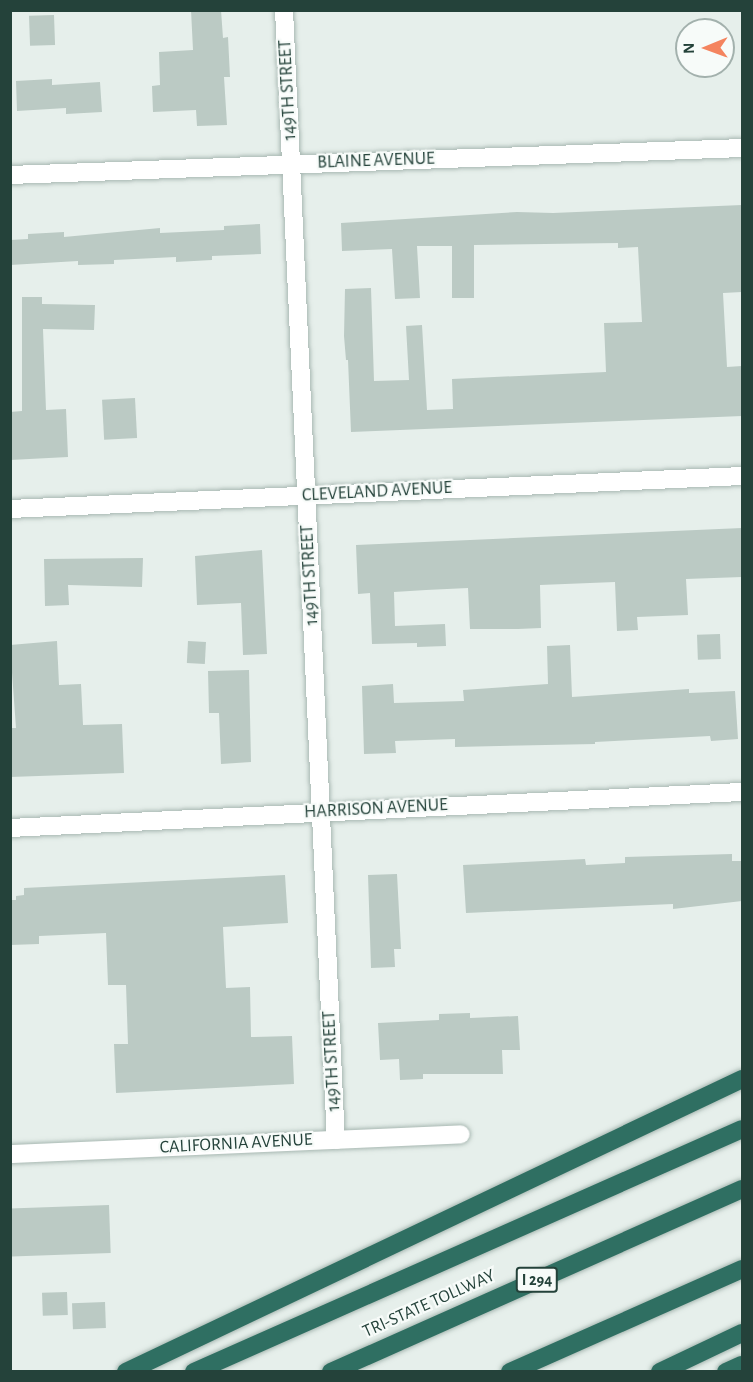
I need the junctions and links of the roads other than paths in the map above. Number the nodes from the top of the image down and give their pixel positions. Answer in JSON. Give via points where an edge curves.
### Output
{"nodes":[{"id":1,"x":284,"y":10,"type":"edge"},
{"id":2,"x":742,"y":148,"type":"edge"},
{"id":3,"x":291,"y":164,"type":"junction"},
{"id":4,"x":10,"y":175,"type":"edge"},
{"id":5,"x":742,"y":476,"type":"edge"},
{"id":6,"x":306,"y":496,"type":"junction"},
{"id":7,"x":10,"y":509,"type":"edge"},
{"id":8,"x":742,"y":792,"type":"edge"},
{"id":9,"x":321,"y":811,"type":"junction"},
{"id":10,"x":10,"y":828,"type":"edge"},
{"id":11,"x":742,"y":1079,"type":"edge"},
{"id":12,"x":742,"y":1129,"type":"edge"},
{"id":13,"x":461,"y":1134,"type":"dead end"},
{"id":14,"x":336,"y":1140,"type":"junction"},
{"id":15,"x":10,"y":1154,"type":"edge"},
{"id":16,"x":742,"y":1189,"type":"edge"},
{"id":17,"x":742,"y":1269,"type":"edge"},
{"id":18,"x":742,"y":1333,"type":"edge"},
{"id":19,"x":742,"y":1365,"type":"edge"},
{"id":20,"x":126,"y":1371,"type":"edge"},
{"id":21,"x":194,"y":1371,"type":"edge"},
{"id":22,"x":331,"y":1371,"type":"edge"},
{"id":23,"x":510,"y":1371,"type":"edge"},
{"id":24,"x":660,"y":1371,"type":"edge"},
{"id":25,"x":726,"y":1371,"type":"edge"}],
"edges":[{"from":1,"to":3,"type":"street","name":"149TH STREET"},
{"from":2,"to":3,"type":"street","name":"BLAINE AVENUE"},
{"from":3,"to":4,"type":"street","name":"BLAINE AVENUE"},
{"from":3,"to":6,"type":"street","name":"149TH STREET"},
{"from":5,"to":6,"type":"street","name":"CLEVELAND AVENUE"},
{"from":6,"to":7,"type":"street","name":"CLEVELAND AVENUE"},
{"from":6,"to":9,"type":"street","name":"149TH STREET"},
{"from":8,"to":9,"type":"street","name":"HARRISON AVENUE"},
{"from":9,"to":10,"type":"street","name":"HARRISON AVENUE"},
{"from":9,"to":14,"type":"street","name":"149TH STREET"},
{"from":11,"to":20,"type":"highway"},
{"from":12,"to":21,"type":"highway"},
{"from":13,"to":14,"type":"street","name":"CALIFORNIA AVENUE"},
{"from":14,"to":15,"type":"street","name":"CALIFORNIA AVENUE"},
{"from":16,"to":22,"type":"highway","name":"TRI-STATE TOLLWAY","number":"I 294"},
{"from":17,"to":23,"type":"highway"},
{"from":18,"to":24,"type":"highway"},
{"from":19,"to":25,"type":"highway"}]}
